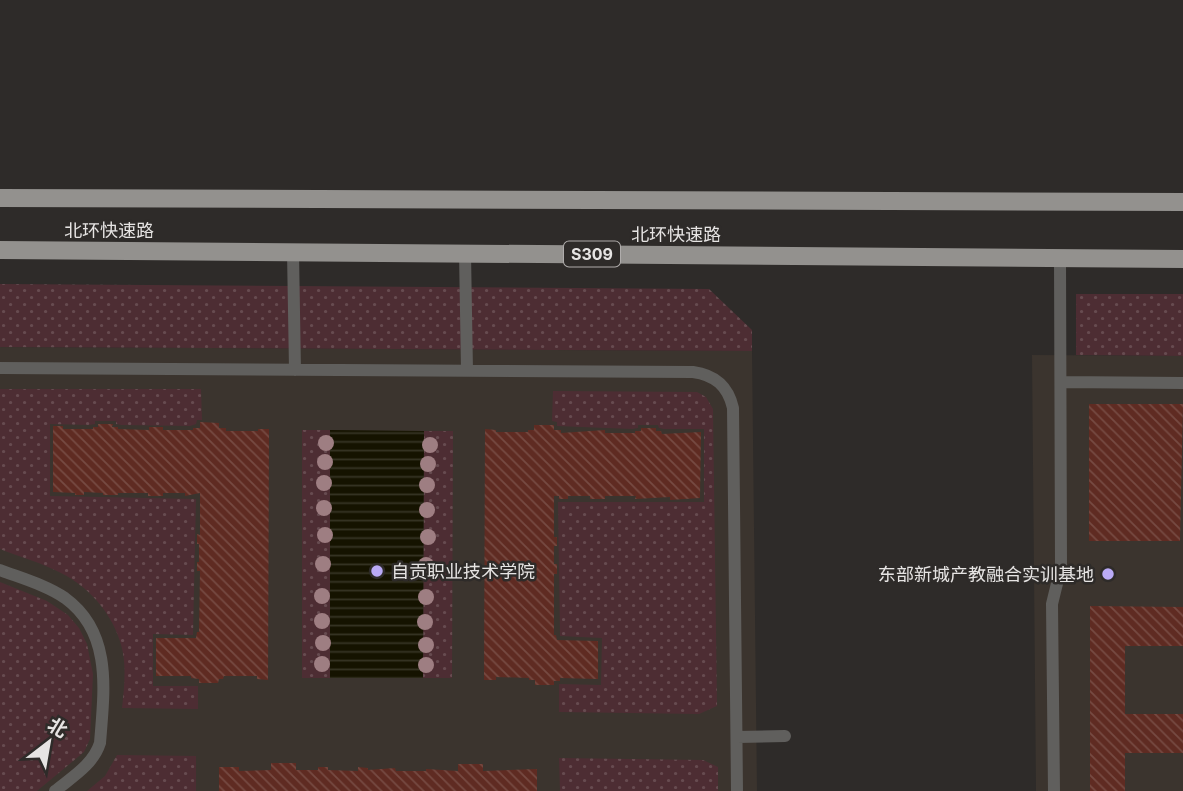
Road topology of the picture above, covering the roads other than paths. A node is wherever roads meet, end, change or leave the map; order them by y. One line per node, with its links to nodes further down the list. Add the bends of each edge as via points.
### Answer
1 (0, 198): 2 (main road, 北环快速路)
2 (1183, 202)
3 (0, 250): 4 (main road, 北环快速路 / S309)
4 (293, 252): 5 (main road, 北环快速路 / S309); 9 (lane)
5 (465, 253): 6 (main road, 北环快速路 / S309); 10 (lane)
6 (1060, 258): 7 (main road, 北环快速路 / S309); 11 (lane)
7 (1183, 259)
8 (0, 368): 9 (lane)
9 (295, 370): 10 (lane)
10 (467, 370): 15 (lane, via 693,372 709,375 724,386 733,408)
11 (1061, 382): 12 (lane); 18 (lane, via 1061,567 1052,611)
12 (1183, 383)
13 (0, 570): 16 (lane, via 64,597 91,627 102,652 97,752)
14 (785, 736): 15 (lane)
15 (737, 737): 17 (lane)
16 (55, 791)
17 (737, 791)
18 (1054, 791)

